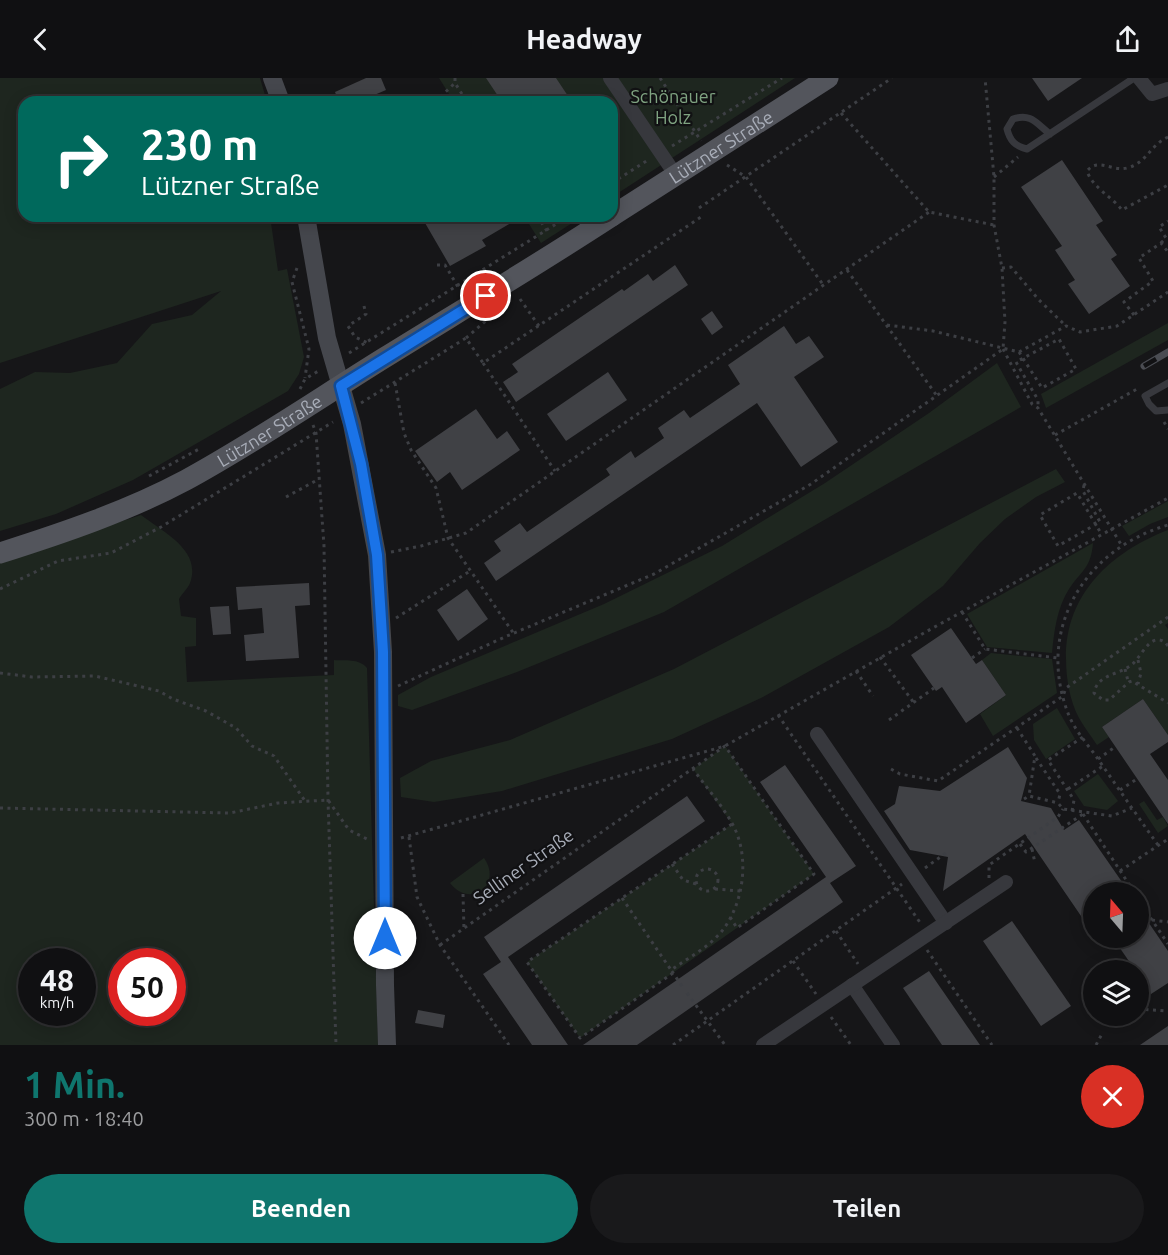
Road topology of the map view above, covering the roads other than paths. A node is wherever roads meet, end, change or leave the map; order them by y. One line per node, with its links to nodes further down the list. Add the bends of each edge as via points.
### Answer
1 (272, 78): 7 (main road)
2 (610, 78): 9 (street)
3 (828, 78): 9 (main road, Lützner Straße)
4 (1134, 78): 8 (lane)
5 (1139, 78): 6 (street, via 1152,94)
6 (1168, 89)
7 (279, 96)
8 (1050, 134): 8 (lane, via 1027,149 1017,147 1007,129 1013,119 1023,116 1032,118)
9 (675, 174): 10 (main road, Lützner Straße)
10 (618, 212)
11 (307, 222): 14 (main road, via 329,351)
12 (602, 222): 14 (main road, Lützner Straße)
13 (1168, 383): 15 (lane, via 1145,396 1156,411)
14 (341, 386): 16 (main road, Lützner Straße, via 184,481 58,534); 21 (main road, via 361,464 377,555 383,693)
15 (1168, 410)
16 (0, 553)
17 (817, 734): 19 (street)
18 (1006, 882): 19 (street)
19 (946, 923): 20 (street)
20 (852, 985): 22 (street); 23 (street)
21 (387, 1045)
22 (763, 1045)
23 (893, 1045)

